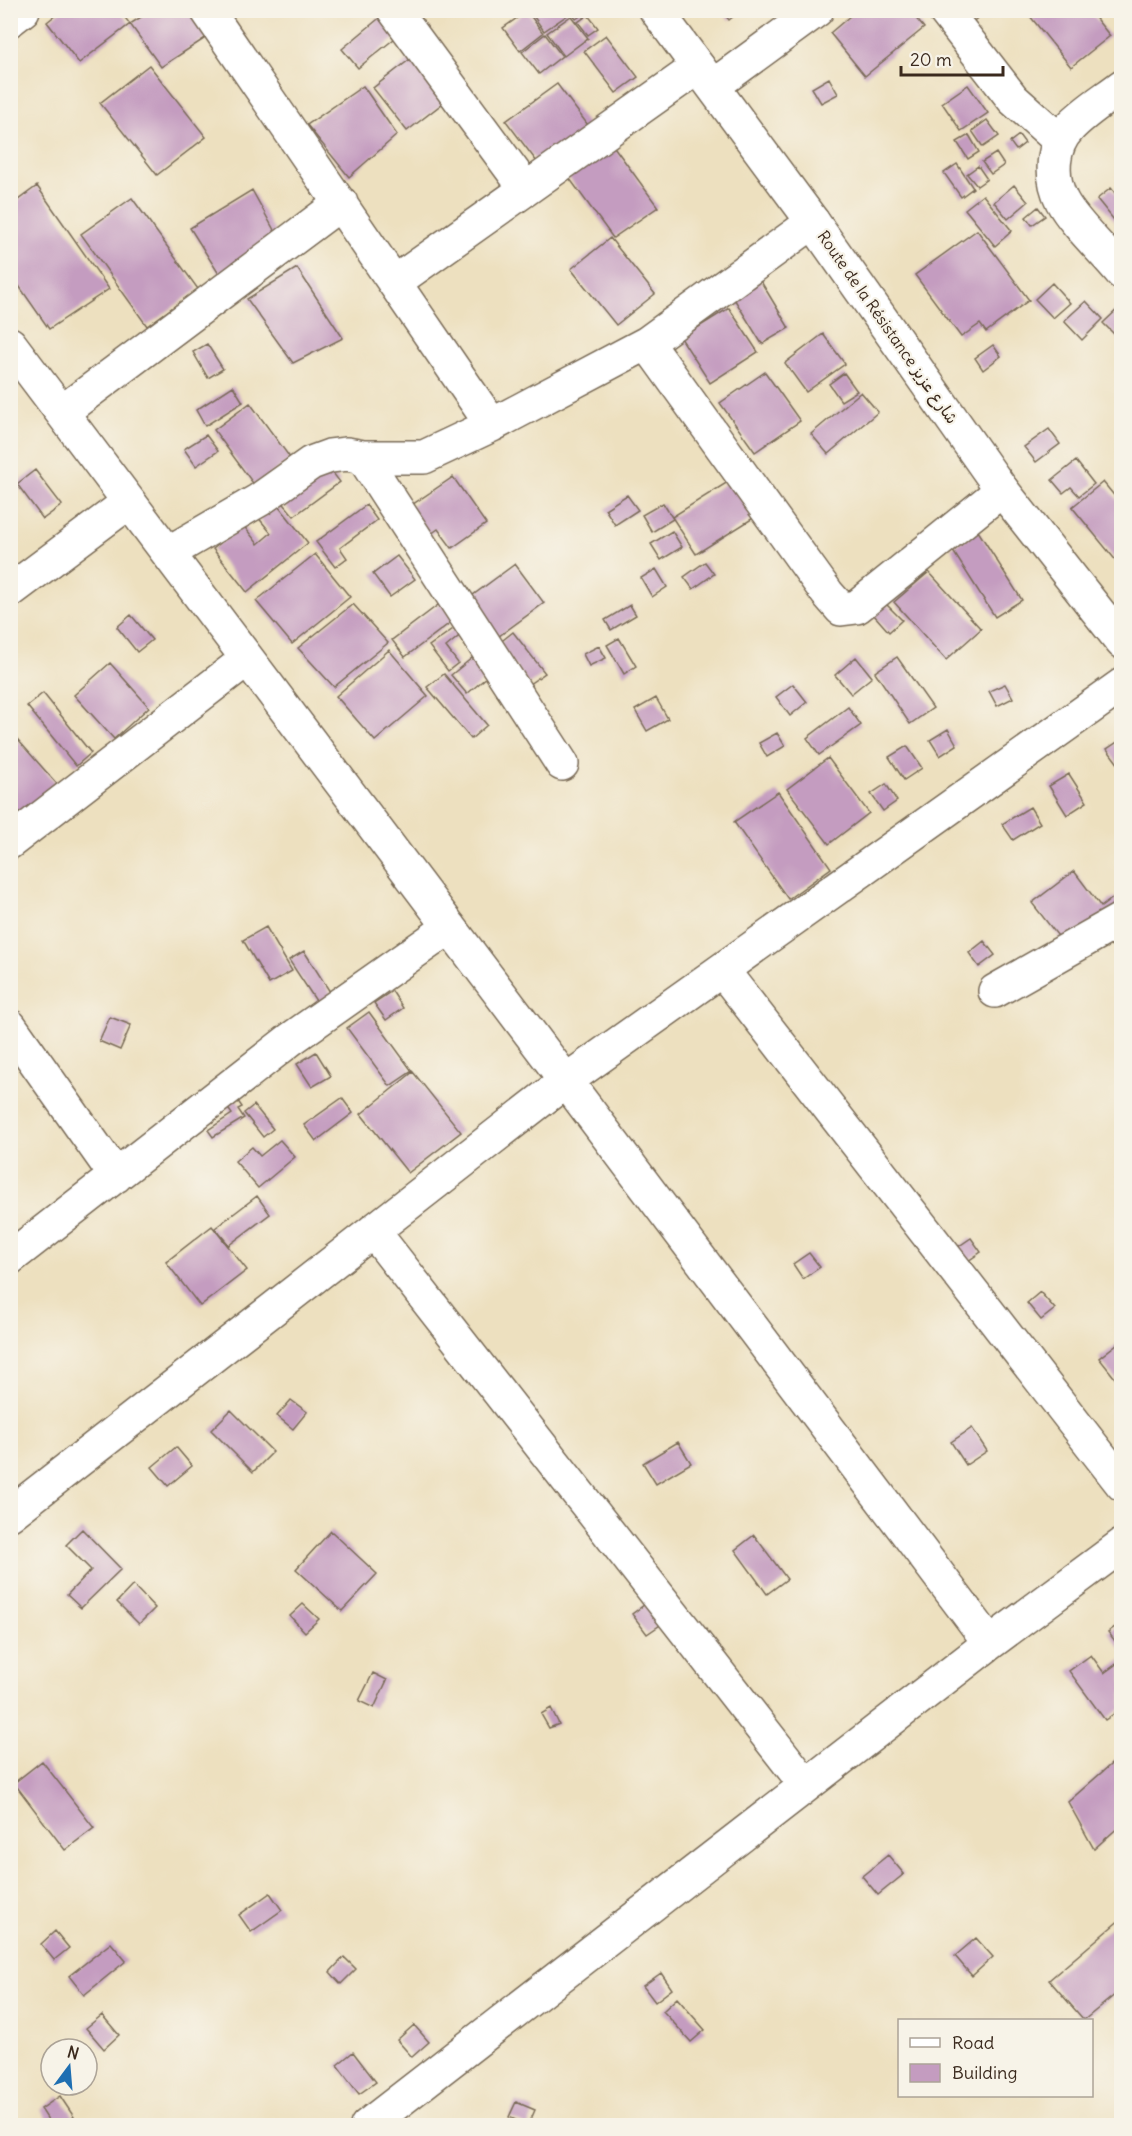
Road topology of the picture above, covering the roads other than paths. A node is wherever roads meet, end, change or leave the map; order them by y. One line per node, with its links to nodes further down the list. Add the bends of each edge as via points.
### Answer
1 (23, 10): 7 (street)
2 (207, 10): 12 (street)
3 (393, 10): 11 (street)
4 (656, 10): 8 (street, Route de la Résistance شارع عزيز)
5 (817, 10): 8 (street)
6 (944, 10): 10 (street, via 1013,99)
7 (10, 20)
8 (706, 76): 11 (street); 13 (street, Route de la Résistance شارع عزيز)
9 (1122, 86): 10 (street, via 1070,127)
10 (1060, 141): 14 (street, via 1054,157 1054,175 1063,202)
11 (526, 189): 15 (street)
12 (341, 203): 15 (street); 18 (street)
13 (813, 222): 17 (street); 21 (street, Route de la Résistance شارع عزيز)
14 (1122, 273)
15 (395, 282): 19 (street)
16 (10, 344): 18 (street)
17 (647, 344): 19 (street); 21 (street, via 841,609 857,608)
18 (62, 412): 22 (street)
19 (492, 425): 20 (street, via 424,458)
20 (363, 457): 23 (street, via 338,455 311,464 259,500); 28 (street)
21 (1002, 490): 25 (street, Route de la Résistance شارع عزيز)
22 (129, 502): 23 (street); 24 (street)
23 (168, 553): 26 (street)
24 (10, 591)
25 (1122, 642)
26 (247, 659): 29 (street); 31 (street)
27 (1122, 685): 32 (street)
28 (562, 764)
29 (10, 842)
30 (1122, 919): 33 (street)
31 (450, 927): 35 (street); 36 (street, via 291,1040)
32 (722, 970): 35 (street); 39 (street)
33 (995, 992)
34 (10, 1026): 36 (street)
35 (567, 1080): 37 (street); 42 (street)
36 (116, 1176): 38 (street)
37 (374, 1231): 40 (street); 43 (street)
38 (10, 1258)
39 (1122, 1484)
40 (10, 1514)
41 (1122, 1545): 42 (street)
42 (990, 1643): 43 (street)
43 (807, 1785): 44 (street)
44 (367, 2126)

